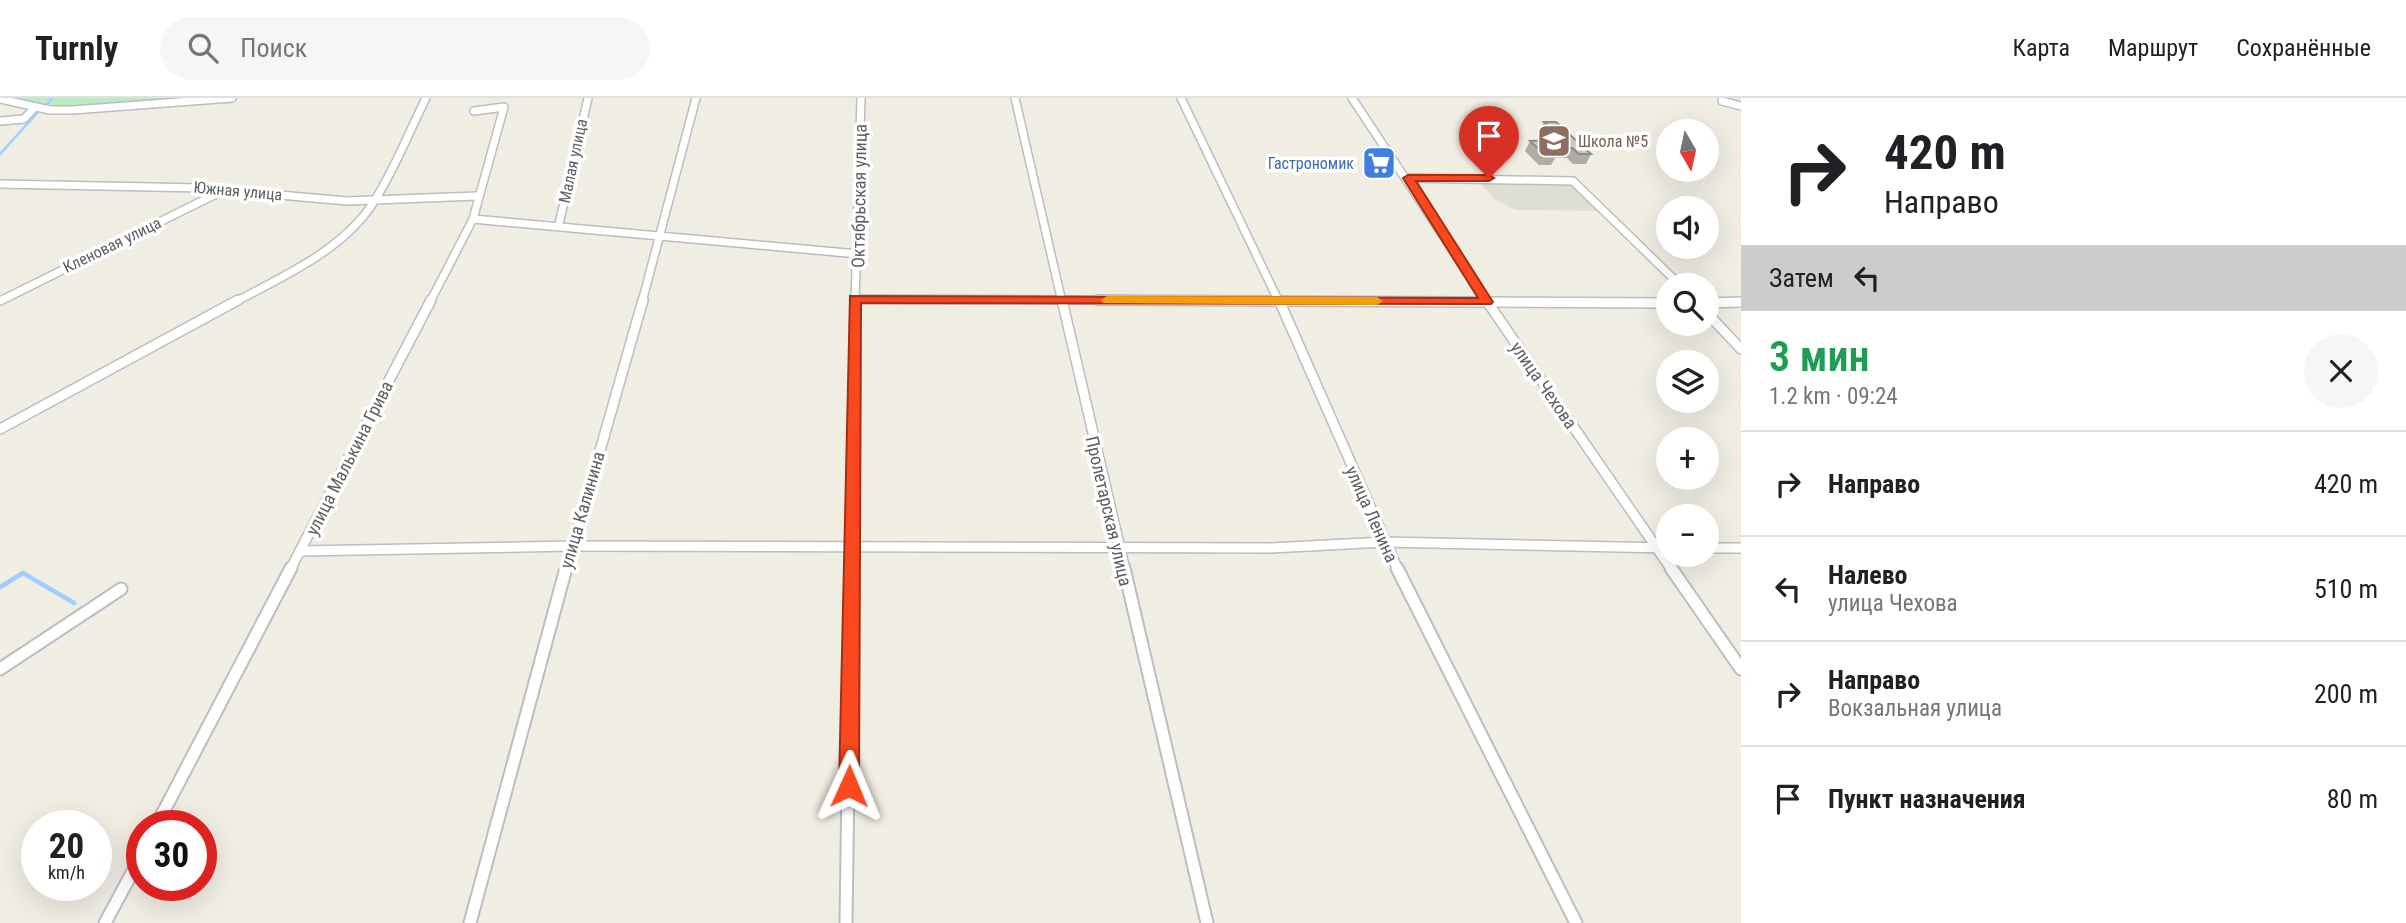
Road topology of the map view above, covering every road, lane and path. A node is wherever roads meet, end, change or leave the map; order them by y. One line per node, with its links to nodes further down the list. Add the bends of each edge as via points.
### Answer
1 (232, 98): 12 (street, via 73,110)
2 (426, 98): 19 (street)
3 (588, 98): 21 (street, Малая улица)
4 (696, 98): 22 (street, улица Калинина)
5 (861, 98): 23 (street, Октябрьская улица)
6 (1015, 98): 26 (street, Пролетарская улица)
7 (1181, 98): 28 (street, улица Ленина)
8 (1352, 98): 15 (street, улица Чехова)
9 (0, 99): 12 (street)
10 (1722, 101): 11 (street)
11 (1741, 106)
12 (35, 107): 14 (street, via 24,119)
13 (474, 111): 18 (street, улица Малькина Грива, via 504,107)
14 (0, 121)
15 (1408, 178): 24 (street, via 1573,181); 29 (street, улица Чехова)
16 (0, 184): 17 (street, Южная улица)
17 (225, 190): 19 (street, Южная улица); 27 (street, Кленовая улица)
18 (477, 196): 19 (street, Южная улица); 20 (street, улица Малькина Грива)
19 (375, 200): 35 (street, via 355,225 311,260)
20 (473, 219): 21 (street); 44 (street, улица Малькина Грива)
21 (559, 223): 22 (street)
22 (661, 236): 23 (street); 38 (street, улица Калинина)
23 (858, 254): 25 (street, Октябрьская улица)
24 (1668, 273)
25 (855, 299): 26 (street); 39 (street, Октябрьская улица)
26 (1061, 300): 28 (street); 43 (street, Пролетарская улица)
27 (0, 301)
28 (1279, 301): 29 (street); 37 (street, улица Ленина)
29 (1487, 302): 31 (street); 36 (street, улица Чехова)
30 (1741, 302): 32 (street)
31 (1656, 303)
32 (1719, 303)
33 (1719, 326): 34 (street)
34 (1741, 349)
35 (0, 429)
36 (1656, 540)
37 (1384, 542): 40 (street); 43 (street); 55 (street, улица Ленина)
38 (572, 546): 39 (street); 44 (street); 52 (street, улица Калинина)
39 (853, 548): 43 (street); 53 (street, Октябрьская улица)
40 (1656, 548)
41 (1719, 548): 42 (street)
42 (1741, 548)
43 (1118, 549): 54 (street, Пролетарская улица)
44 (300, 551): 49 (street, улица Малькина Грива)
45 (1675, 567): 47 (street, улица Чехова)
46 (121, 589): 48 (street)
47 (1741, 668)
48 (0, 669)
49 (164, 810)
50 (126, 884): 51 (street)
51 (105, 923)
52 (470, 923)
53 (846, 923)
54 (1207, 923)
55 (1576, 923)

